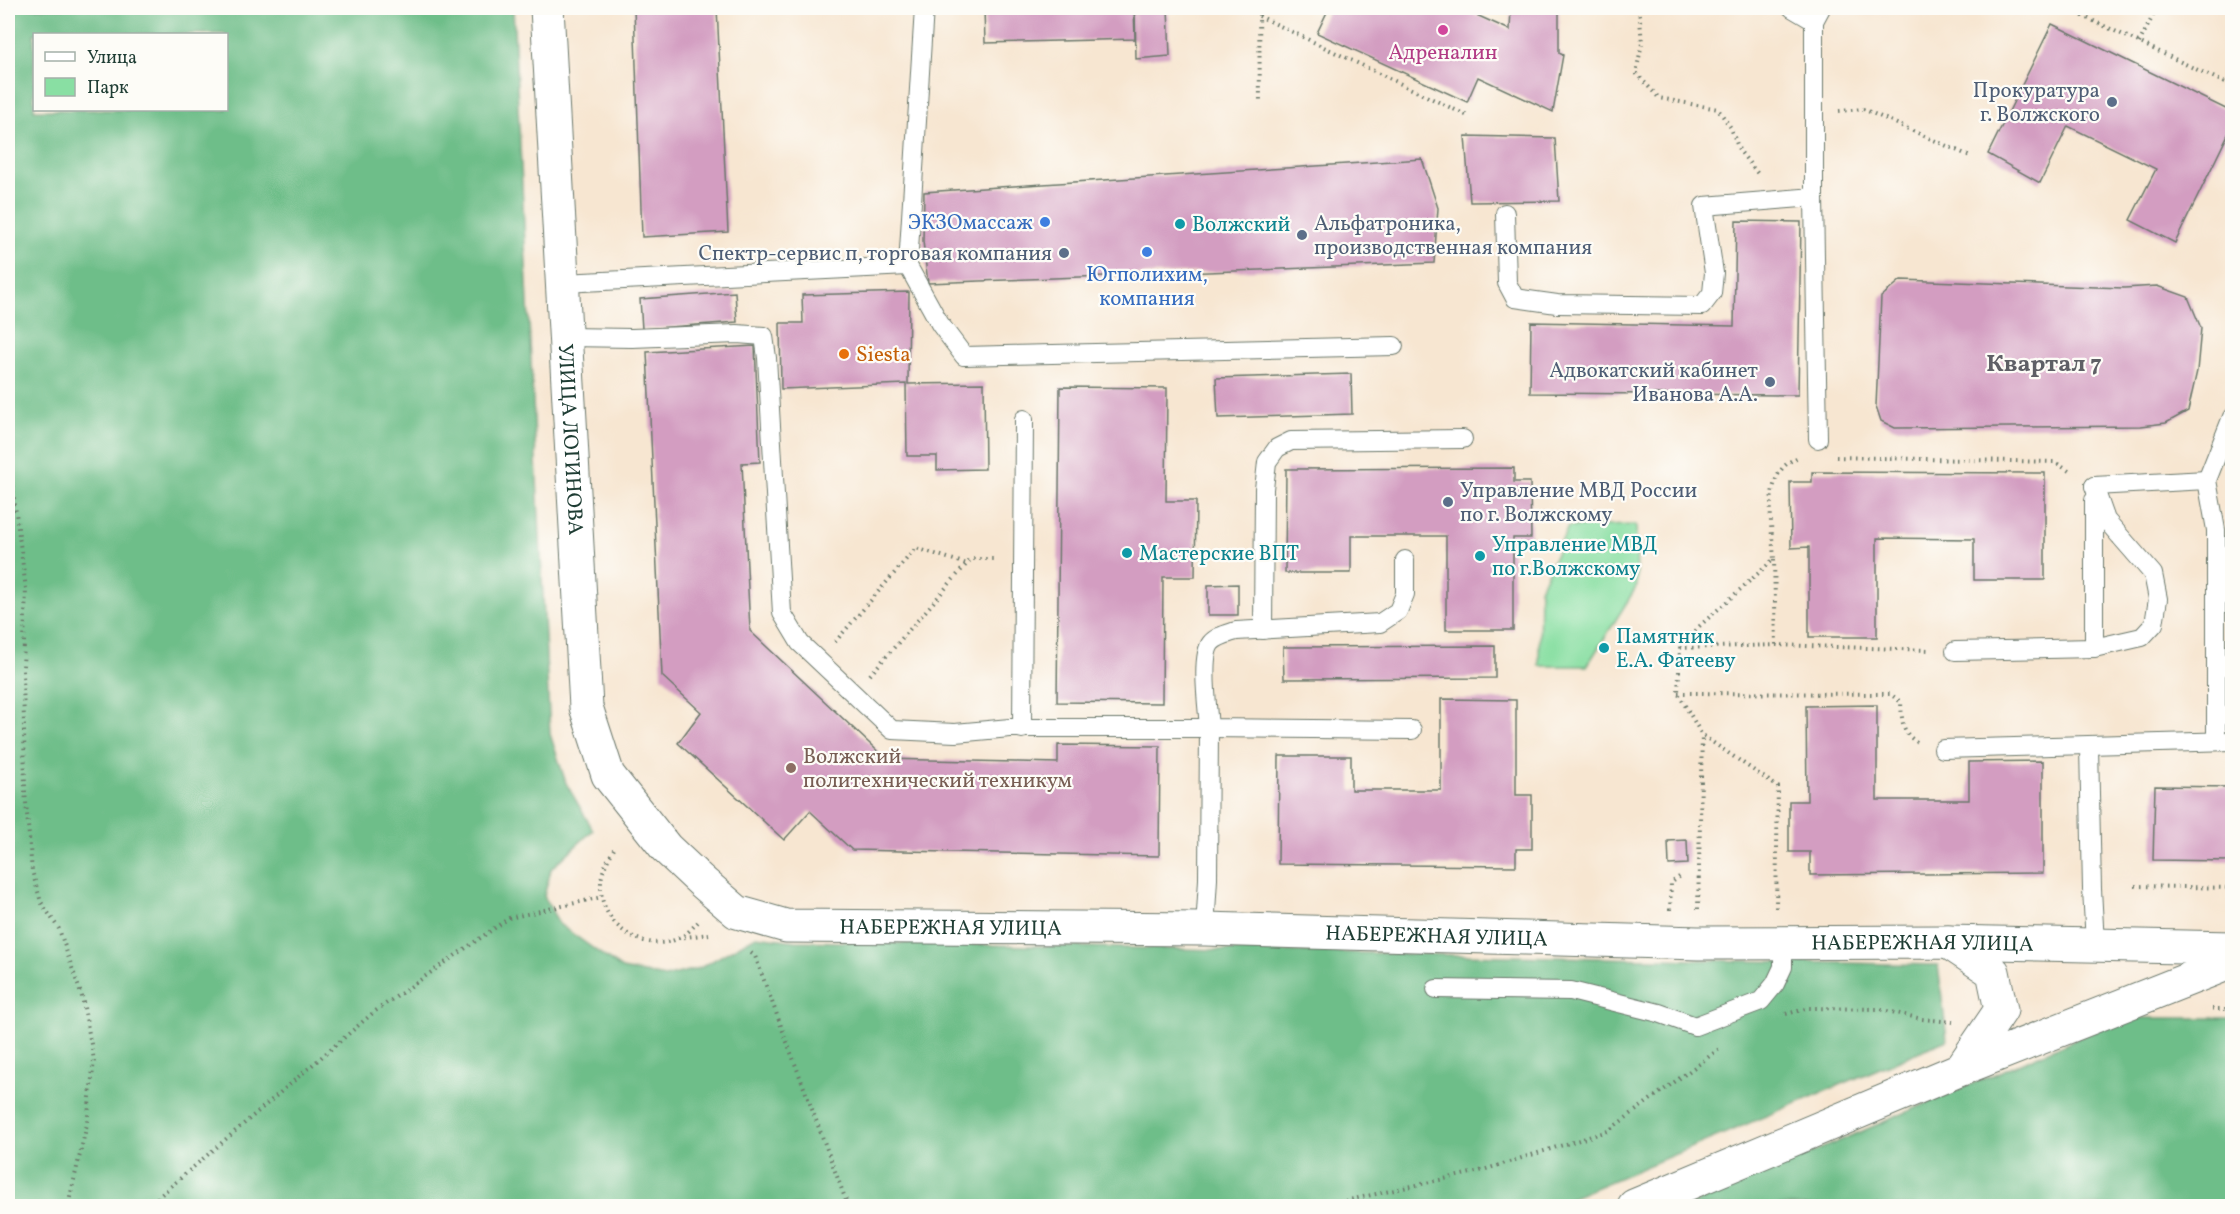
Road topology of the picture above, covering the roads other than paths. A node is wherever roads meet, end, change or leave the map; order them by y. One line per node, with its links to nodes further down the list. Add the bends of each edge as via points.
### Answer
1 (547, 8): 8 (street, УЛИЦА ЛОГИНОВА)
2 (924, 8): 7 (lane)
3 (1792, 8): 4 (lane)
4 (1817, 14): 5 (lane)
5 (1814, 197): 6 (lane, via 1704,206 1714,273 1712,293 1702,306 1557,304 1515,298 1507,283); 14 (lane)
6 (1505, 213)
7 (908, 266): 8 (lane); 10 (lane, via 940,324 964,356)
8 (563, 283): 9 (street, УЛИЦА ЛОГИНОВА)
9 (567, 337): 23 (lane, via 764,336 782,613 801,643 892,729 956,733); 28 (street, УЛИЦА ЛОГИНОВА, via 586,707 608,775)
10 (1394, 346)
11 (2232, 417): 15 (lane)
12 (1024, 419): 23 (lane)
13 (1463, 439): 19 (lane, via 1291,441 1277,448 1267,462 1264,489)
14 (1818, 439)
15 (2206, 480): 16 (lane); 17 (lane)
16 (2094, 486): 20 (lane); 20 (lane, via 2106,520 2153,574 2158,599 2154,624 2142,637)
17 (2224, 533): 25 (lane)
18 (1405, 560): 19 (lane, via 1405,594 1398,611 1380,623)
19 (1263, 630): 22 (lane, via 1236,631 1210,645 1206,659)
20 (2094, 648): 21 (lane)
21 (1954, 651)
22 (1209, 728): 23 (lane); 24 (lane); 29 (lane)
23 (1022, 729)
24 (1412, 730)
25 (2224, 741): 26 (lane)
26 (2089, 746): 27 (lane); 32 (lane)
27 (1943, 749)
28 (666, 848): 29 (street, НАБЕРЕЖНАЯ УЛИЦА, via 737,912 786,926)
29 (1205, 929): 30 (street, НАБЕРЕЖНАЯ УЛИЦА)
30 (1779, 942): 31 (street, НАБЕРЕЖНАЯ УЛИЦА); 35 (lane, via 1783,967 1761,1001 1695,1026 1571,991)
31 (1948, 942): 32 (street, НАБЕРЕЖНАЯ УЛИЦА); 36 (street, via 1993,972 2001,1011)
32 (2095, 944): 33 (street, НАБЕРЕЖНАЯ УЛИЦА)
33 (2232, 948)
34 (2232, 962): 36 (street)
35 (1436, 989)
36 (1960, 1069): 37 (street)
37 (1634, 1206)

